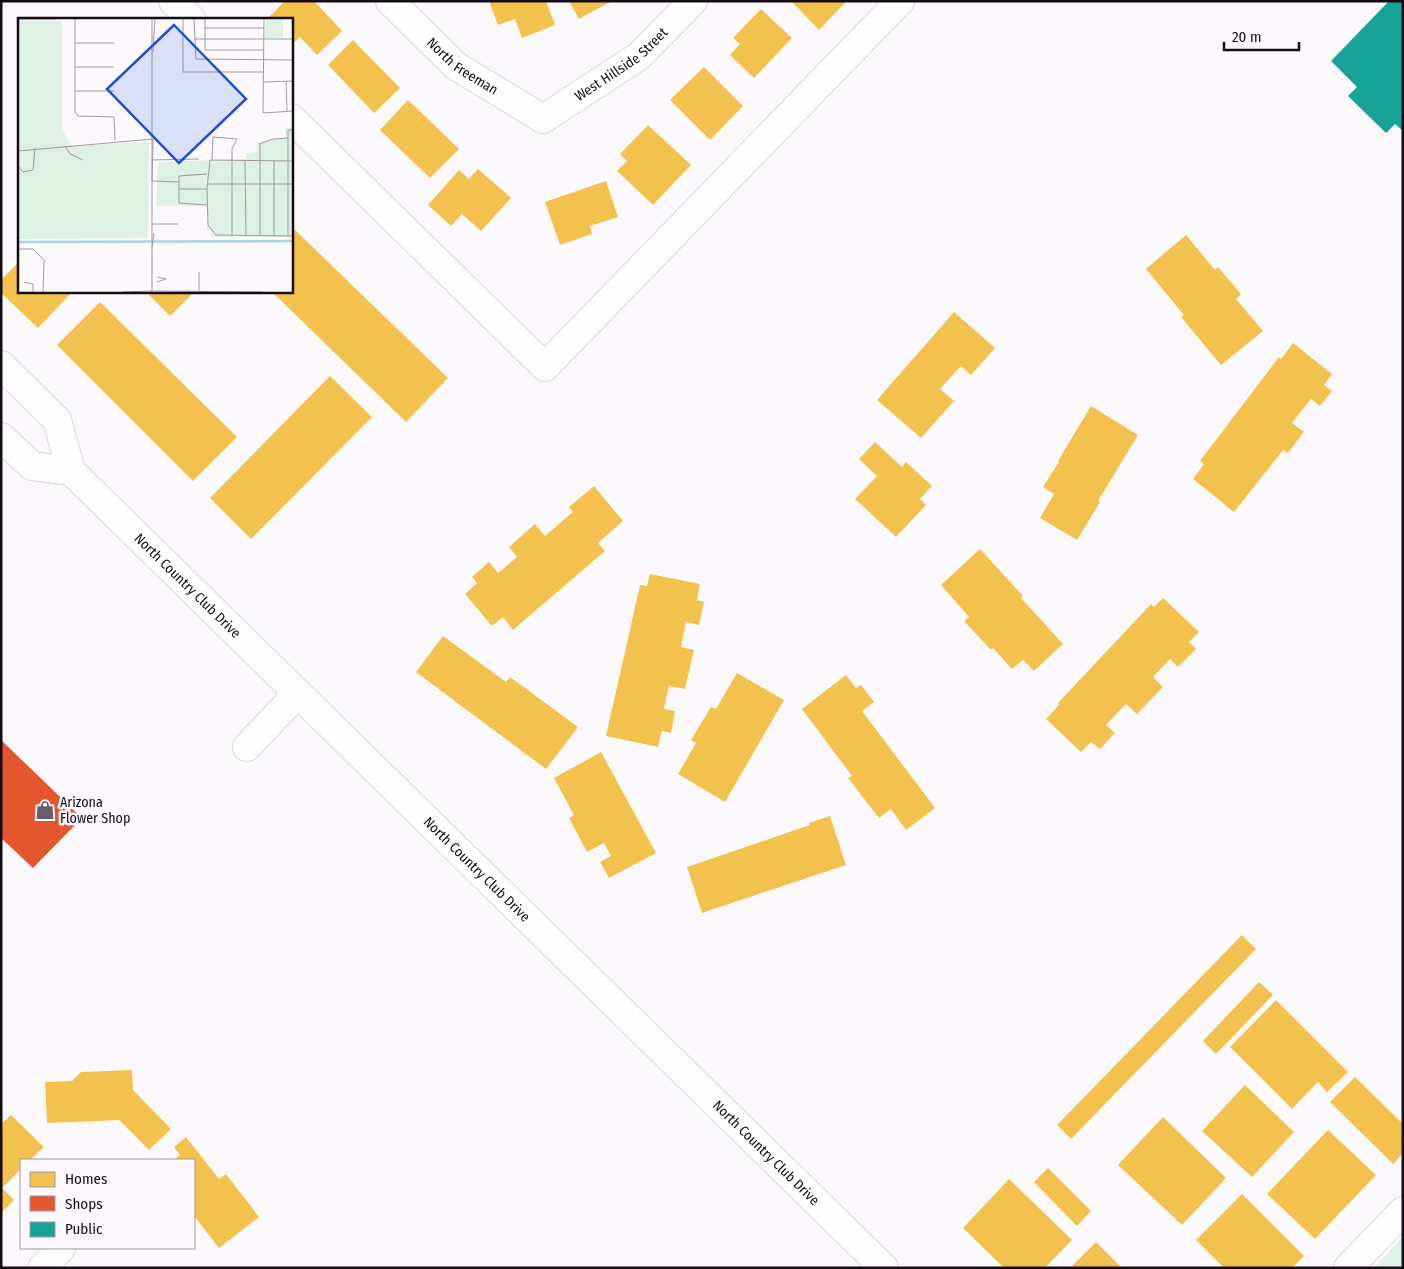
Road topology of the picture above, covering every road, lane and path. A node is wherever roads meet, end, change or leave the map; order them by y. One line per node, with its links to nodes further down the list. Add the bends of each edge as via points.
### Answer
1 (173, 1): 5 (main road)
2 (390, 1): 7 (main road, North Freeman, via 456,66)
3 (693, 1): 7 (main road, West Hillside Street, via 639,56)
4 (900, 1): 6 (main road, via 545,367)
5 (190, 18)
6 (292, 119)
7 (543, 119)
8 (1, 365): 10 (main road, via 57,420)
9 (1, 437): 10 (main road, via 32,466)
10 (71, 471): 11 (main road, North Country Club Drive)
11 (298, 693): 12 (main road); 16 (main road, North Country Club Drive)
12 (247, 747)
13 (1403, 1211): 17 (main road)
14 (60, 1249): 15 (main road)
15 (42, 1268)
16 (884, 1268)
17 (1348, 1268)

